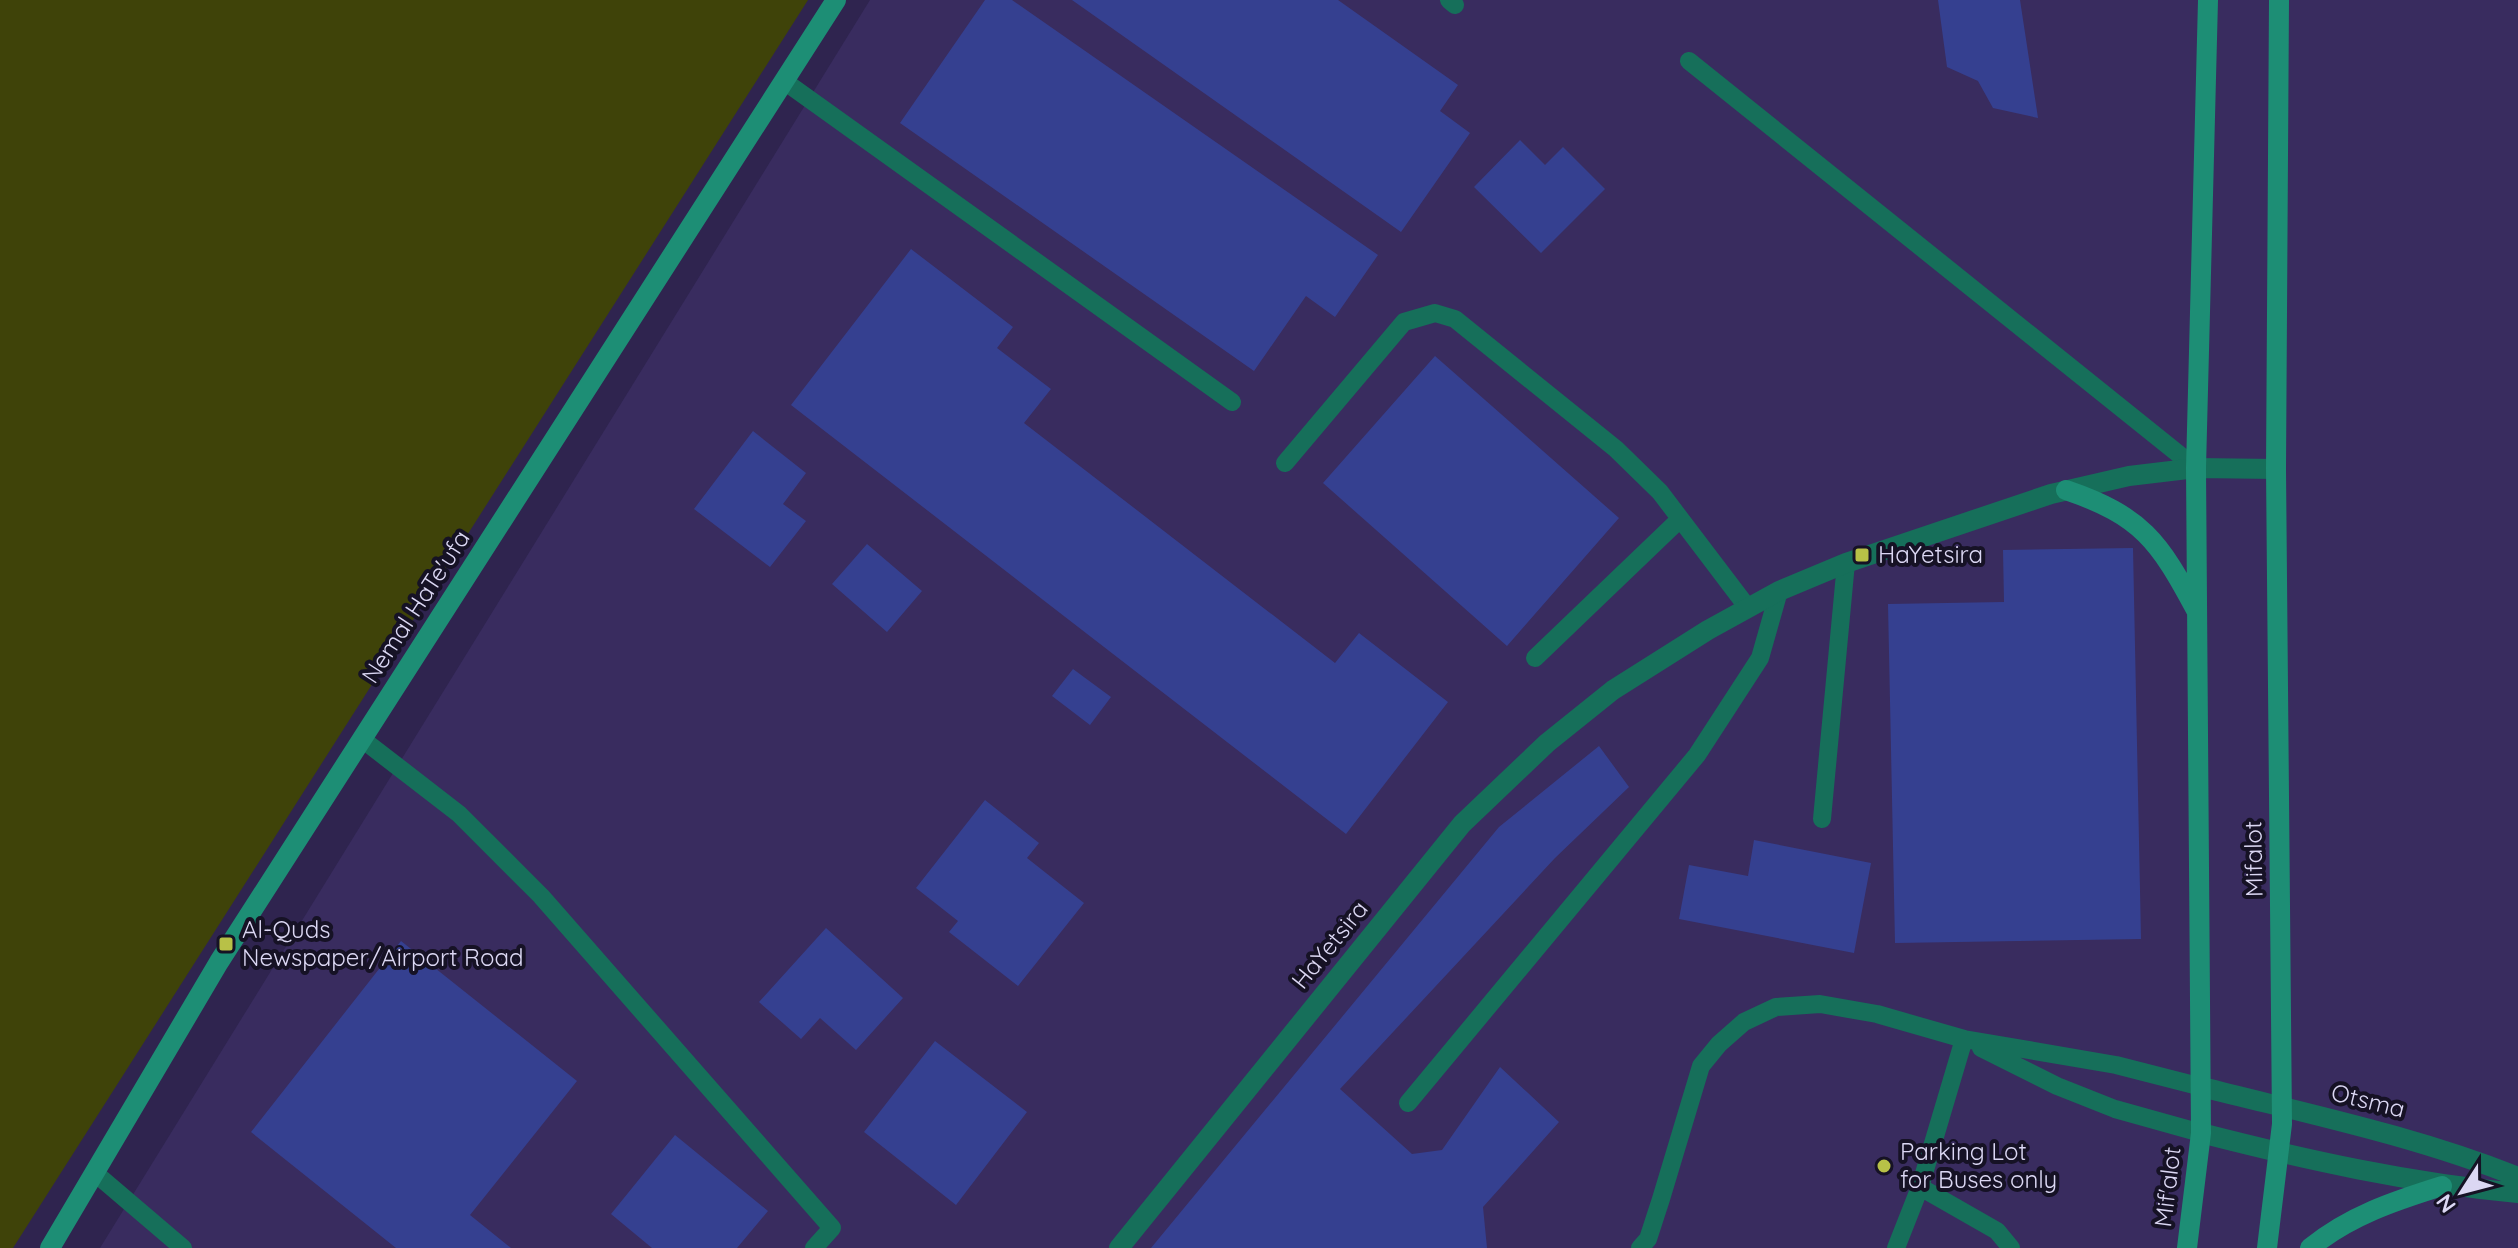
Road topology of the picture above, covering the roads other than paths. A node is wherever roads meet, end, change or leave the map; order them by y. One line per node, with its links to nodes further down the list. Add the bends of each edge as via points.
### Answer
1 (836, 0): 5 (street, Nemal HaTe'ufa)
2 (2208, 0): 8 (street)
3 (2279, 0): 9 (street, Mifalot)
4 (1689, 61): 8 (lane)
5 (784, 81): 6 (lane); 17 (street, Nemal HaTe'ufa)
6 (1232, 402)
7 (1285, 463): 11 (lane, via 1404,322 1435,313 1455,319 1616,449)
8 (2196, 468): 9 (street, HaYetsira); 10 (street, HaYetsira); 15 (street)
9 (2276, 469): 22 (street, Mifalot)
10 (2066, 490): 12 (street, HaYetsira); 15 (street, via 2132,520 2158,544)
11 (1680, 519): 14 (lane); 16 (lane)
12 (1846, 563): 13 (street, HaYetsira); 18 (lane)
13 (1779, 591): 14 (street, HaYetsira); 21 (lane, via 1760,658 1697,755)
14 (1748, 608): 33 (street, HaYetsira, via 1613,690 1547,743 1462,824)
15 (2197, 612): 20 (street)
16 (1535, 658)
17 (362, 739): 25 (street, Nemal HaTe'ufa, via 219,962); 32 (lane, via 459,814 541,896 832,1228)
18 (1822, 819)
19 (1964, 1039): 20 (lane, via 2116,1065); 23 (lane, via 2057,1086); 28 (lane); 34 (lane, via 1820,1004 1776,1007 1744,1022 1701,1066 1648,1239)
20 (2202, 1087): 22 (street, Otsma); 23 (street)
21 (1408, 1103)
22 (2282, 1108): 24 (street, Mifalot); 26 (street, Otsma, via 2392,1133)
23 (2201, 1133): 24 (street); 37 (street, Mif'alot)
24 (2280, 1153): 27 (street); 38 (street, Mifalot)
25 (95, 1173): 30 (street, Nemal HaTe'ufa); 31 (lane)
26 (2518, 1177)
27 (2442, 1186): 29 (street); 39 (street, via 2348,1221)
28 (1920, 1187): 35 (lane); 36 (lane, via 1997,1231)
29 (2518, 1193)
30 (50, 1248)
31 (183, 1248)
32 (814, 1248)
33 (1119, 1248)
34 (1640, 1248)
35 (1896, 1248)
36 (2011, 1248)
37 (2187, 1248)
38 (2267, 1248)
39 (2310, 1248)

